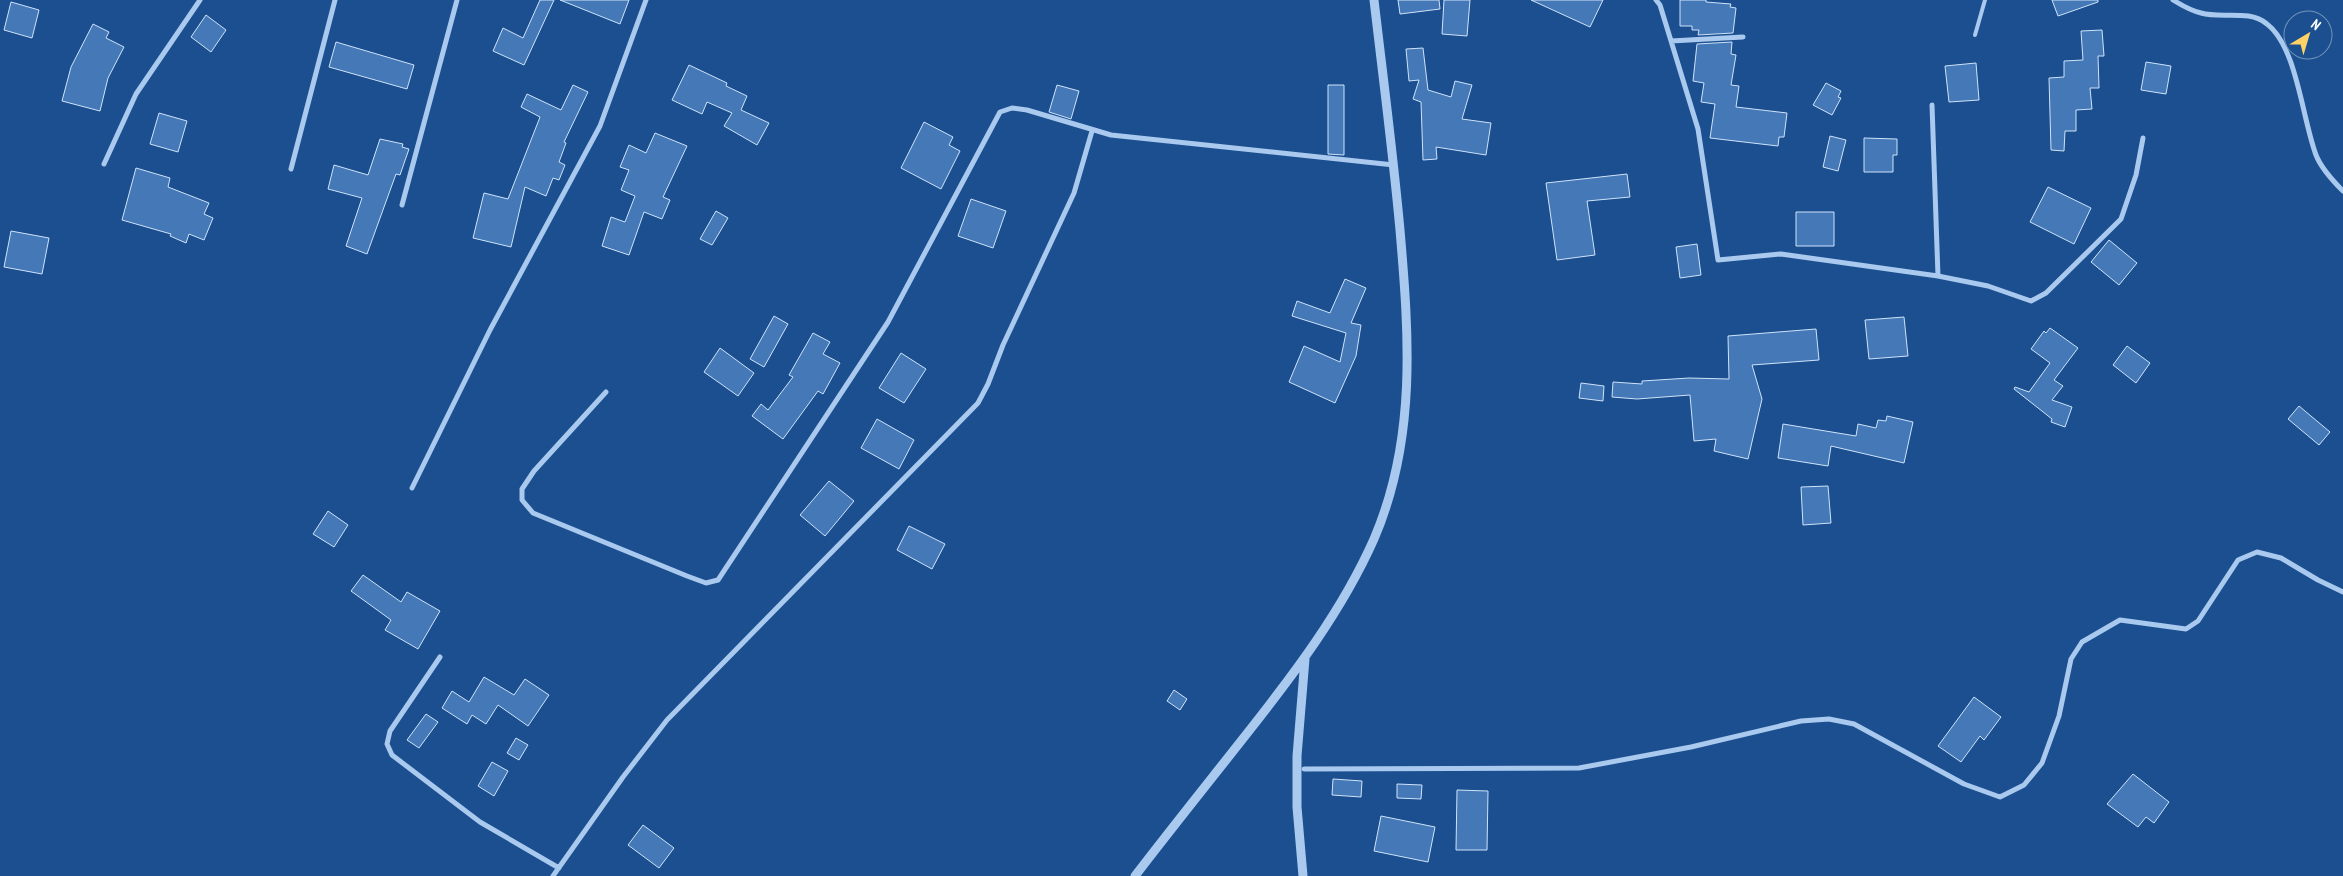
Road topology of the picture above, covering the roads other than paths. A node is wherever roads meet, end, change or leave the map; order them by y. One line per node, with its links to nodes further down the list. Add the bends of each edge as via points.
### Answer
1 (200, 0): 15 (street, via 136,94)
2 (335, 0): 17 (street)
3 (457, 0): 19 (street)
4 (646, 0): 22 (street, via 600,126 490,330)
5 (1374, 0): 16 (street)
6 (1656, 0): 11 (street)
7 (1985, 0): 9 (lane)
8 (2173, 0): 18 (street, via 2200,13 2251,16 2267,23 2282,40 2289,57 2317,157)
9 (1974, 35)
10 (1743, 37): 11 (street)
11 (1671, 41): 20 (street, via 1698,128 1718,260 1781,254)
12 (1932, 105): 20 (street)
13 (1092, 131): 16 (street); 21 (street, via 1027,110 1012,108 1000,112 888,322 718,580 706,583 687,576 533,513 522,500 522,489 534,471); 27 (street, via 1074,194 978,403 667,720)
14 (2143, 138): 20 (street, via 2136,175 2121,219 2046,293 2031,301 1988,286)
15 (104, 164)
16 (1394, 165): 25 (street, via 1408,360 1405,428 1392,485 1374,538 1342,600)
17 (291, 169)
18 (2343, 192)
19 (402, 205)
20 (1938, 276)
21 (606, 392)
22 (412, 488)
23 (2343, 592): 26 (street, via 2281,558 2257,552 2238,560 2198,621 2186,629 2120,620 2082,642 2071,659 2059,716 2042,763 2024,785 2000,797 1964,784 1854,724 1829,719 1801,721 1691,747 1578,768)
24 (440, 657): 27 (street, via 390,732 387,744 392,755 480,822)
25 (1305, 659): 29 (street); 30 (street, via 1297,756 1297,807)
26 (1304, 768)
27 (559, 868): 28 (street)
28 (553, 876)
29 (1135, 876)
30 (1303, 876)

